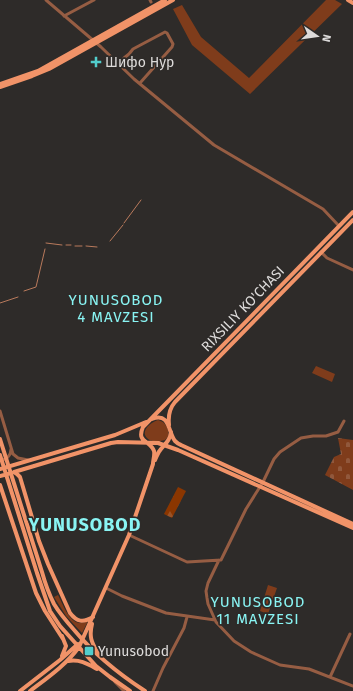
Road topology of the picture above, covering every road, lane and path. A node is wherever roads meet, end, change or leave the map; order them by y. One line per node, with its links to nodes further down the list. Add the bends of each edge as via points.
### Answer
1 (46, 0): 7 (street)
2 (94, 0): 7 (street)
3 (165, 0): 8 (main road)
4 (172, 0): 8 (main road)
5 (348, 0): 6 (main road)
6 (353, 3)
7 (64, 16): 8 (street)
8 (95, 42): 10 (street); 11 (main road, via 38,71); 12 (main road, via 44,71)
9 (124, 58): 10 (street, via 133,49 164,32 167,33 172,47)
10 (140, 83): 15 (street, via 214,145 322,209)
11 (0, 84)
12 (0, 87)
13 (353, 212): 15 (main road, RIXSILIY KO'CHASI)
14 (353, 220): 16 (main road, RIXSILIY KO'CHASI)
15 (339, 226): 17 (main road, RIXSILIY KO'CHASI)
16 (321, 252): 18 (main road, RIXSILIY KO'CHASI); 19 (street, via 327,258)
17 (304, 262): 18 (main road); 20 (main road, RIXSILIY KO'CHASI)
18 (308, 266): 21 (main road, RIXSILIY KO'CHASI)
19 (353, 270)
20 (188, 381): 21 (main road); 23 (main road, RIXSILIY KO'CHASI)
21 (192, 385): 25 (main road, RIXSILIY KO'CHASI, via 170,409)
22 (0, 411): 31 (street)
23 (149, 420): 25 (main road, via 161,418); 28 (main road, via 141,432); 32 (main road, via 115,435)
24 (344, 421): 41 (street, via 338,432 326,436 301,438 286,447 274,459)
25 (170, 428): 26 (main road); 41 (main road, via 179,445)
26 (170, 436): 29 (main road, via 167,441); 30 (main road)
27 (0, 439): 47 (main road)
28 (146, 443): 29 (main road); 34 (main road, via 111,443); 37 (main road, via 153,450)
29 (158, 443): 30 (main road)
30 (165, 445): 37 (main road); 41 (main road)
31 (11, 447): 35 (street, via 9,456); 36 (street, via 15,456)
32 (56, 452): 34 (main road, via 59,455); 36 (main road)
33 (0, 455): 47 (main road)
34 (57, 459): 39 (main road)
35 (0, 460)
36 (28, 460): 38 (main road)
37 (153, 464): 45 (main road)
38 (0, 469)
39 (14, 472): 40 (main road); 49 (main road, via 20,477 39,541)
40 (0, 476)
41 (261, 484): 43 (main road); 44 (main road); 46 (street)
42 (0, 485): 51 (main road)
43 (353, 524)
44 (353, 528)
45 (129, 535): 46 (street, via 187,562); 48 (main road)
46 (219, 560): 55 (street, via 206,591)
47 (39, 573): 50 (main road); 52 (main road)
48 (106, 588): 53 (main road); 54 (street, via 156,610)
49 (59, 589): 50 (main road, via 56,594); 53 (main road, via 75,619 84,620)
50 (49, 593): 58 (main road, via 62,616)
51 (36, 594): 52 (main road); 57 (main road)
52 (52, 614): 57 (main road); 59 (main road)
53 (93, 616): 58 (main road); 60 (main road, via 90,637)
54 (187, 617): 55 (street); 71 (street)
55 (215, 620): 64 (street, via 236,643 253,653 280,665 309,669)
56 (350, 634): 64 (street)
57 (63, 639): 61 (main road, via 65,648)
58 (83, 640): 59 (main road); 60 (main road)
59 (78, 646): 61 (main road); 62 (main road); 63 (main road)
60 (101, 658): 65 (main road)
61 (60, 660): 67 (main road)
62 (66, 662): 63 (main road, via 80,661); 68 (main road)
63 (103, 672): 69 (main road)
64 (330, 677): 66 (street)
65 (134, 683): 69 (main road, via 129,686); 70 (main road)
66 (353, 686)
67 (20, 691)
68 (30, 691)
69 (128, 691)
70 (146, 691)
71 (153, 691)

